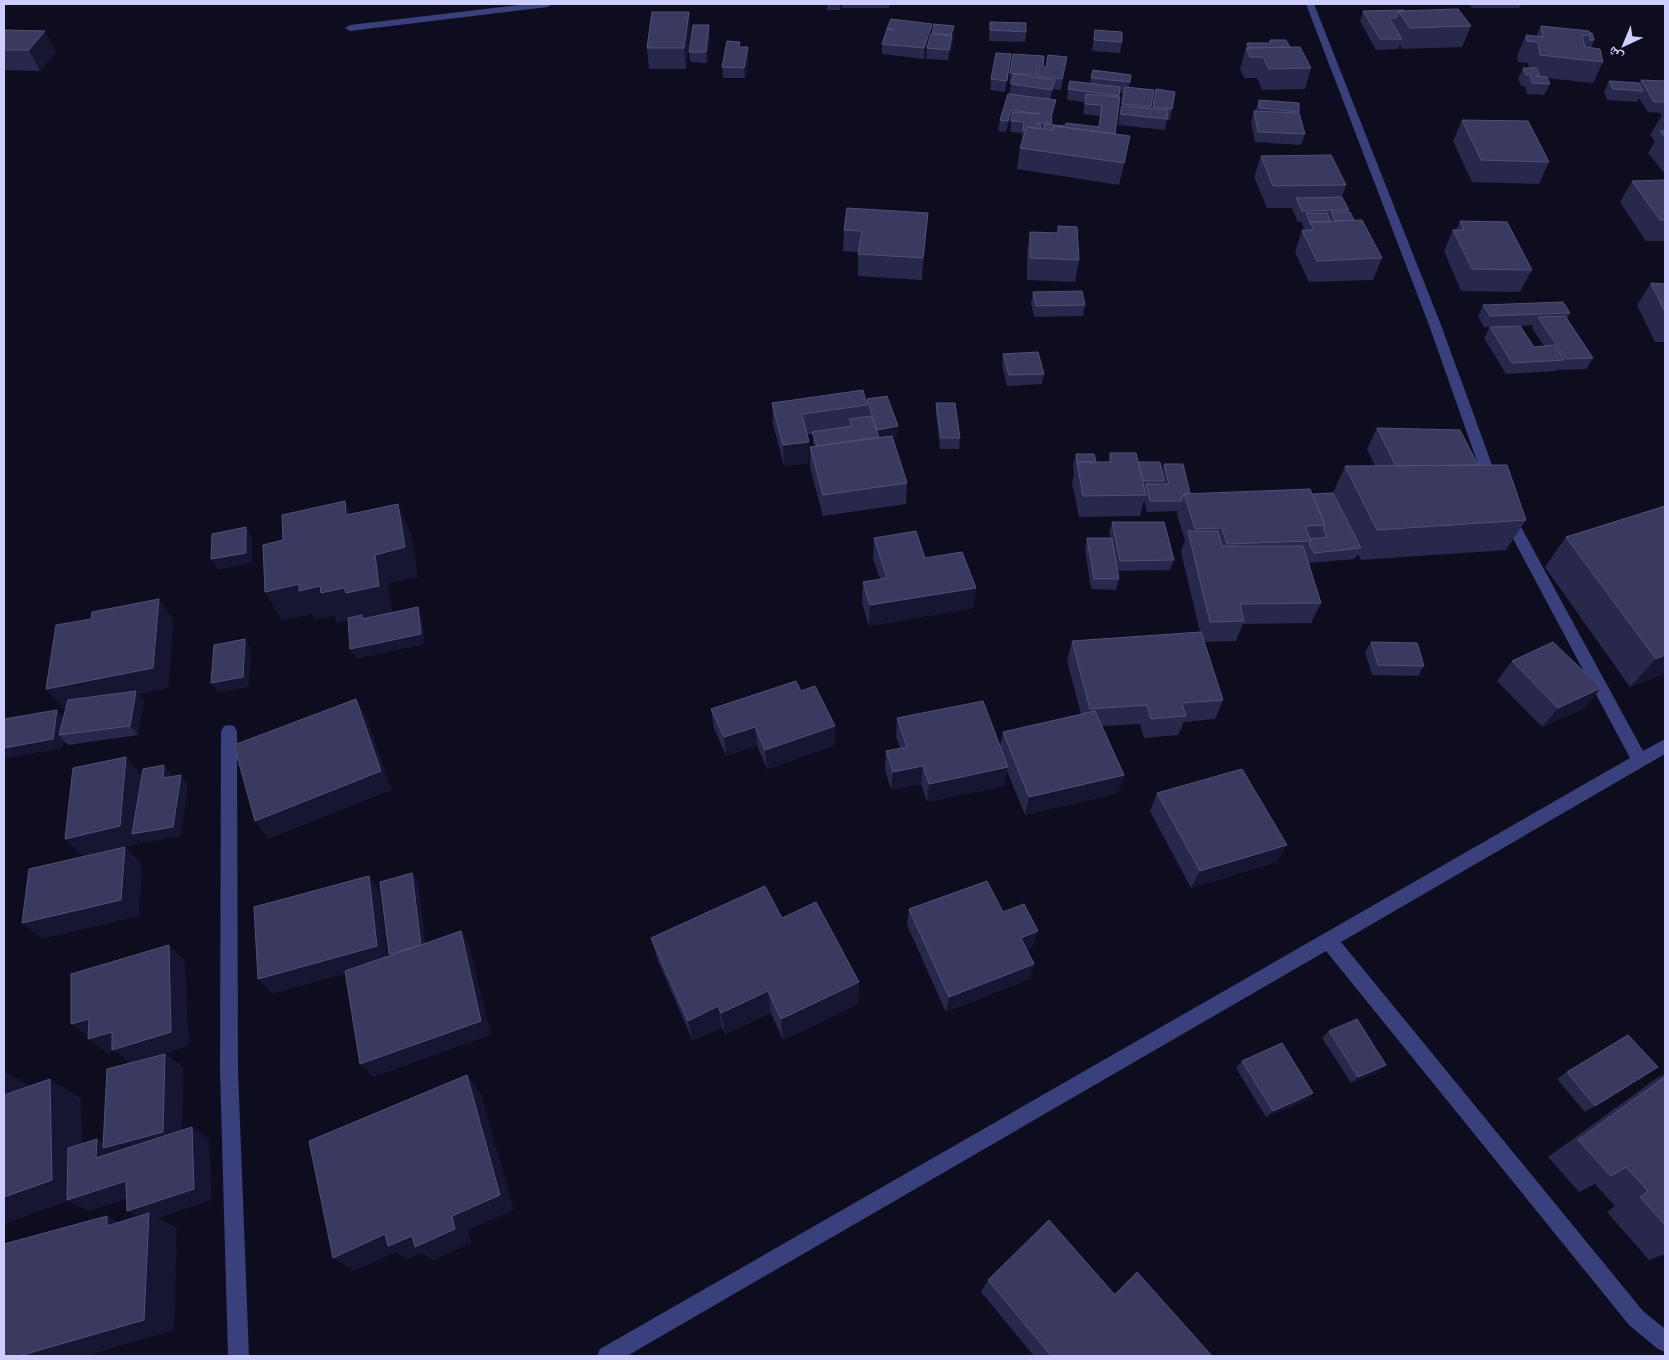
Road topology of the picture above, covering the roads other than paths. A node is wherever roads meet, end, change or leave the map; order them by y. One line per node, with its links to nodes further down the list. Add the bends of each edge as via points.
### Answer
1 (451, 4): 4 (street)
2 (548, 4): 4 (street)
3 (1310, 4): 8 (street, via 1500,501)
4 (448, 16): 5 (street)
5 (350, 28)
6 (229, 731): 11 (street, via 229,1070)
7 (1665, 746): 8 (street)
8 (1640, 761): 9 (street)
9 (1329, 940): 10 (street, via 1636,1318); 12 (street)
10 (1665, 1342)
11 (239, 1356)
12 (607, 1356)

